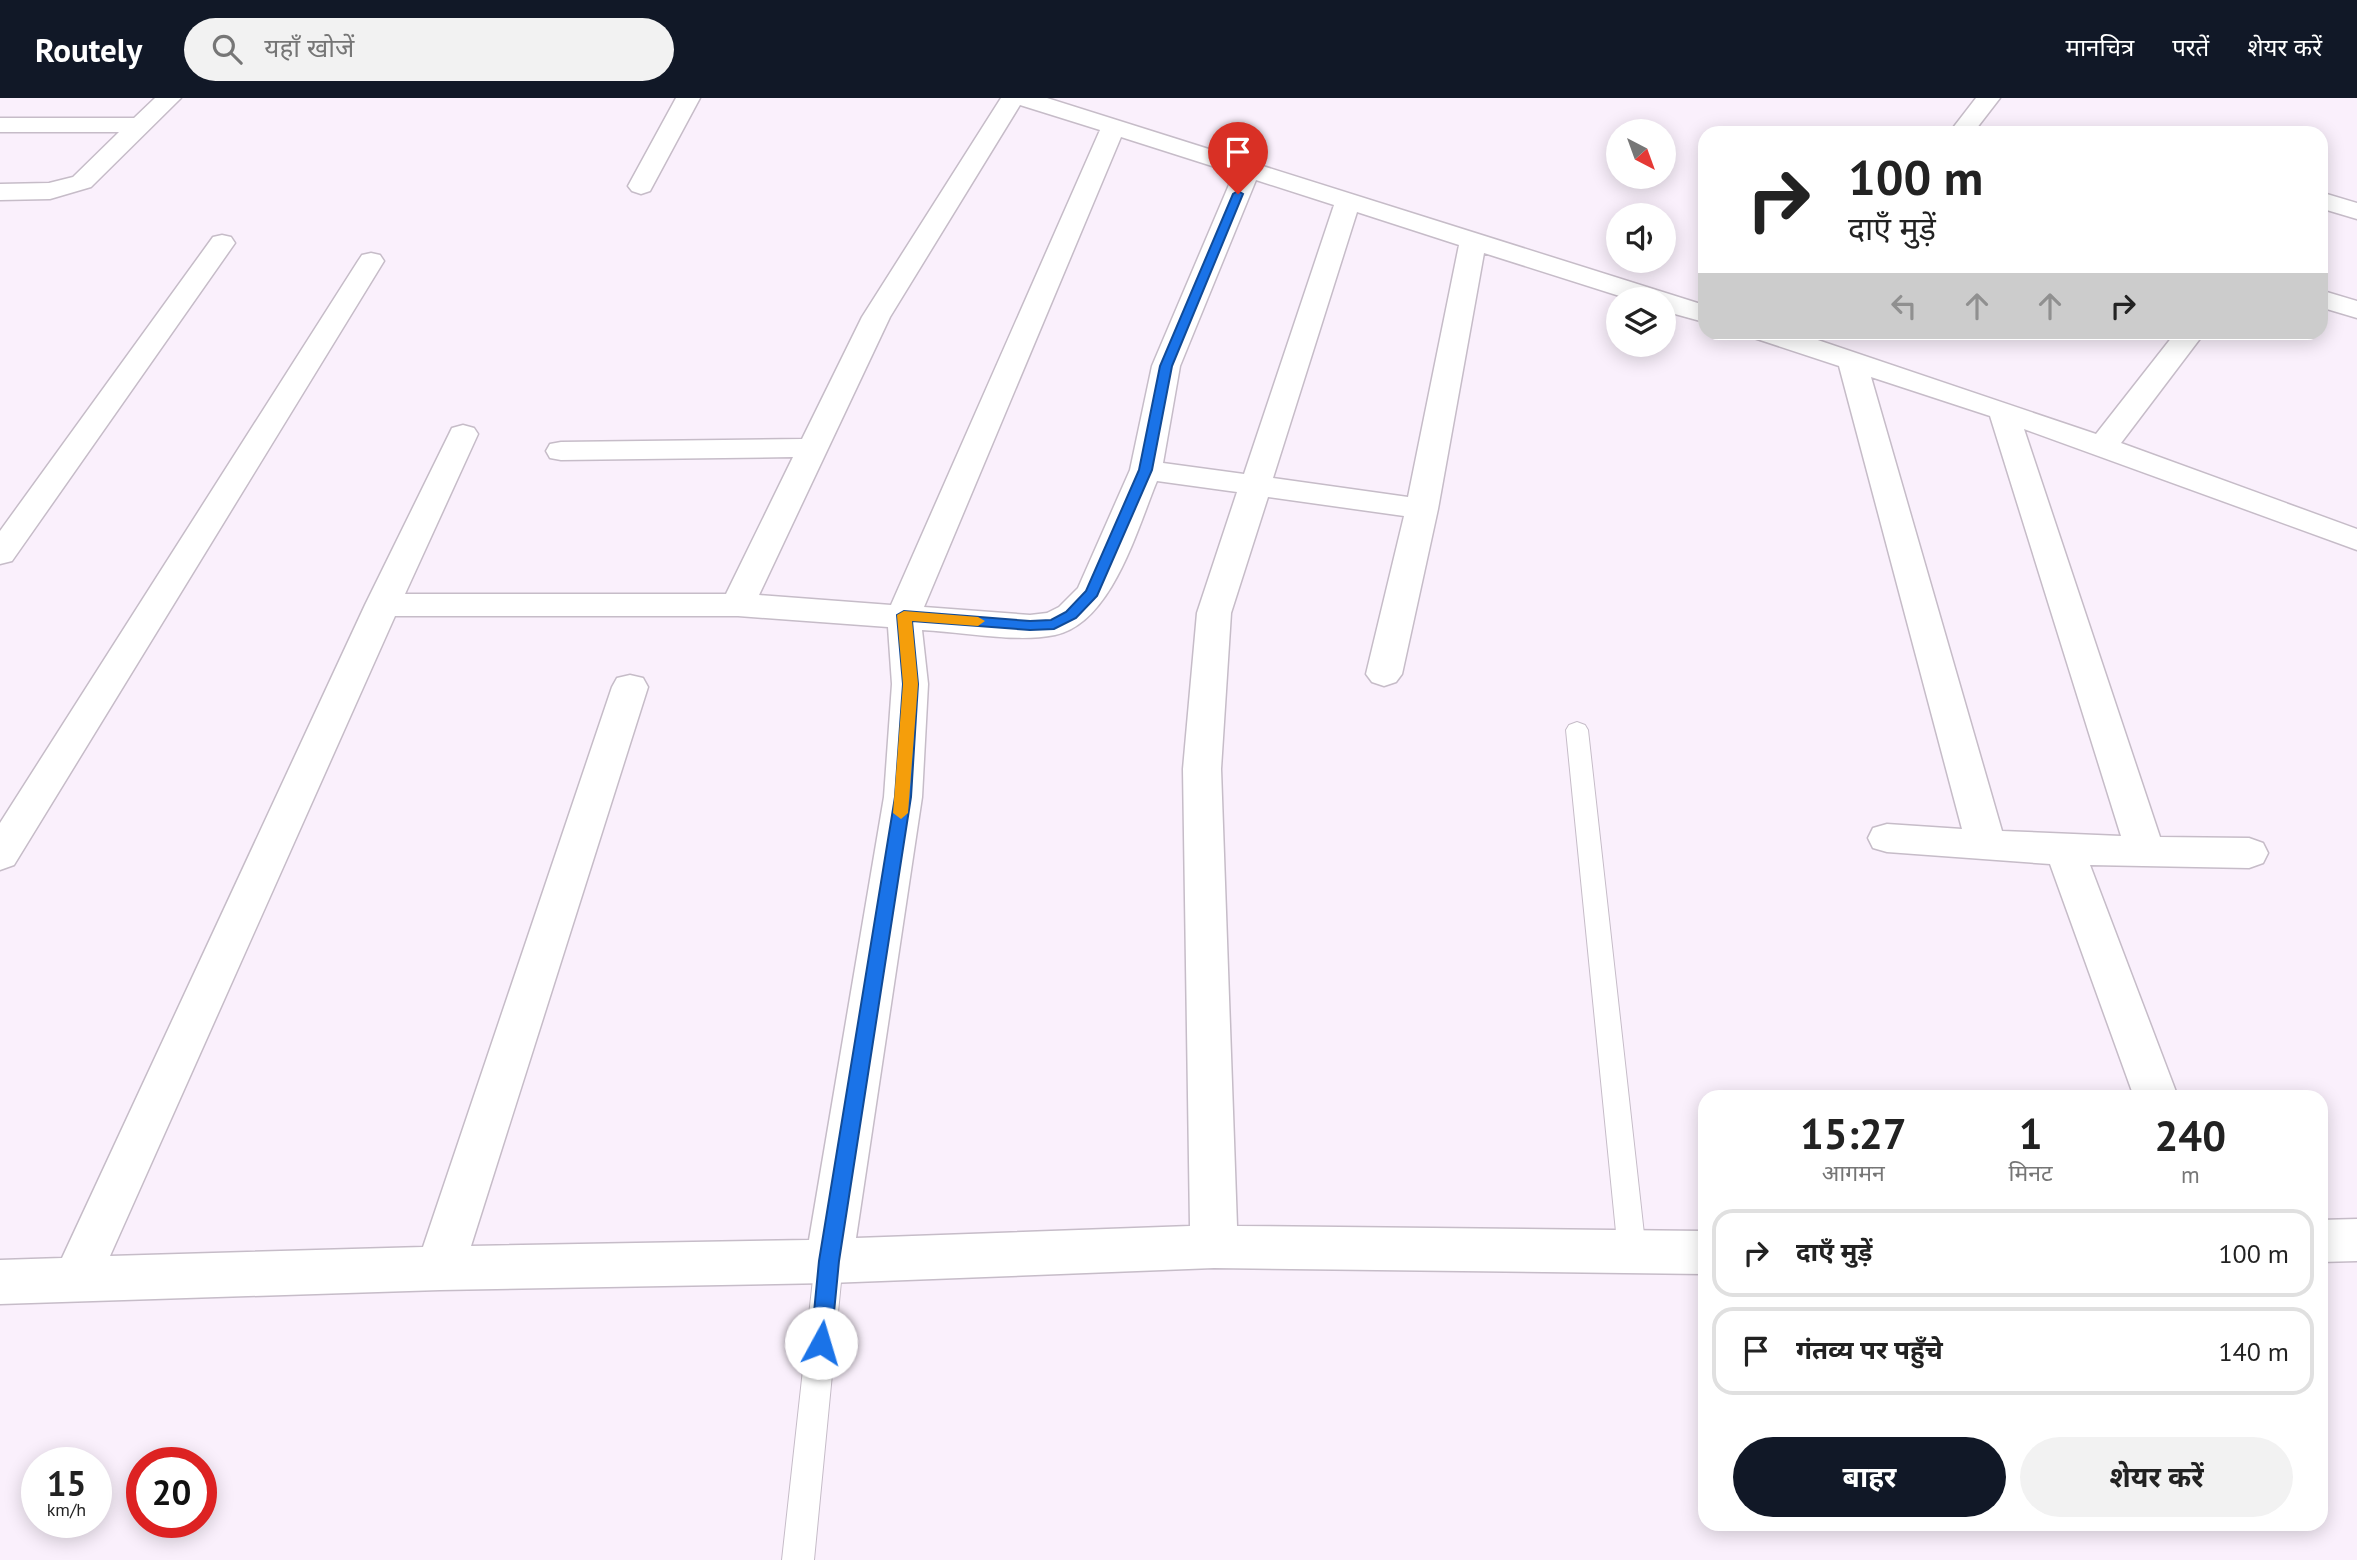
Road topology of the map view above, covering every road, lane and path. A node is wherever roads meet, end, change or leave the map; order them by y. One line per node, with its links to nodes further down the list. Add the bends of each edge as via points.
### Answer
1 (169, 98): 7 (street)
2 (688, 98): 11 (street)
3 (1013, 98): 30 (street, via 876,317)
4 (1023, 98): 9 (street)
5 (1989, 98): 8 (street)
6 (0, 125): 7 (street)
7 (140, 125): 12 (street, via 82,182 51,191)
8 (1967, 126)
9 (1113, 128): 10 (street); 39 (street)
10 (1248, 169): 13 (street); 32 (street, via 1166,366)
11 (641, 186)
12 (0, 192)
13 (1348, 201): 16 (street); 33 (street)
14 (2328, 202): 15 (street)
15 (2357, 211)
16 (1473, 241): 19 (street); 34 (street)
17 (222, 243): 36 (street)
18 (371, 261): 48 (street)
19 (1618, 287)
20 (2328, 301): 22 (street)
21 (1676, 306): 23 (street)
22 (2357, 310)
23 (1698, 312)
24 (1805, 340): 26 (street)
25 (2185, 340): 29 (street)
26 (1852, 360): 27 (street); 44 (street)
27 (2003, 411): 29 (street); 46 (street)
28 (463, 434): 38 (street)
29 (2102, 447): 35 (street)
30 (813, 448): 31 (street); 37 (street)
31 (561, 451)
32 (1146, 470): 33 (street); 39 (street, via 1093,593 1071,615 1054,624 1030,626)
33 (1253, 487): 34 (street); 52 (street, via 1214,614 1202,769)
34 (1422, 509): 40 (street)
35 (2357, 541)
36 (0, 554)
37 (738, 605): 38 (street); 39 (street)
38 (382, 606): 57 (street)
39 (904, 615): 55 (street, via 910,684 903,797)
40 (1384, 674)
41 (630, 687): 56 (street)
42 (1577, 730): 53 (lane)
43 (1887, 838): 44 (street)
44 (1986, 844): 45 (street)
45 (2065, 850): 46 (street); 49 (street)
46 (2145, 851): 47 (street)
47 (2249, 853)
48 (0, 855)
49 (2153, 1090)
50 (2357, 1240): 51 (street)
51 (2328, 1241)
52 (1214, 1247): 53 (street); 55 (street)
53 (1633, 1252): 54 (street)
54 (1698, 1253)
55 (829, 1261): 56 (street); 59 (lane)
56 (440, 1268): 57 (street)
57 (76, 1280): 58 (street)
58 (0, 1282)
59 (799, 1560)

